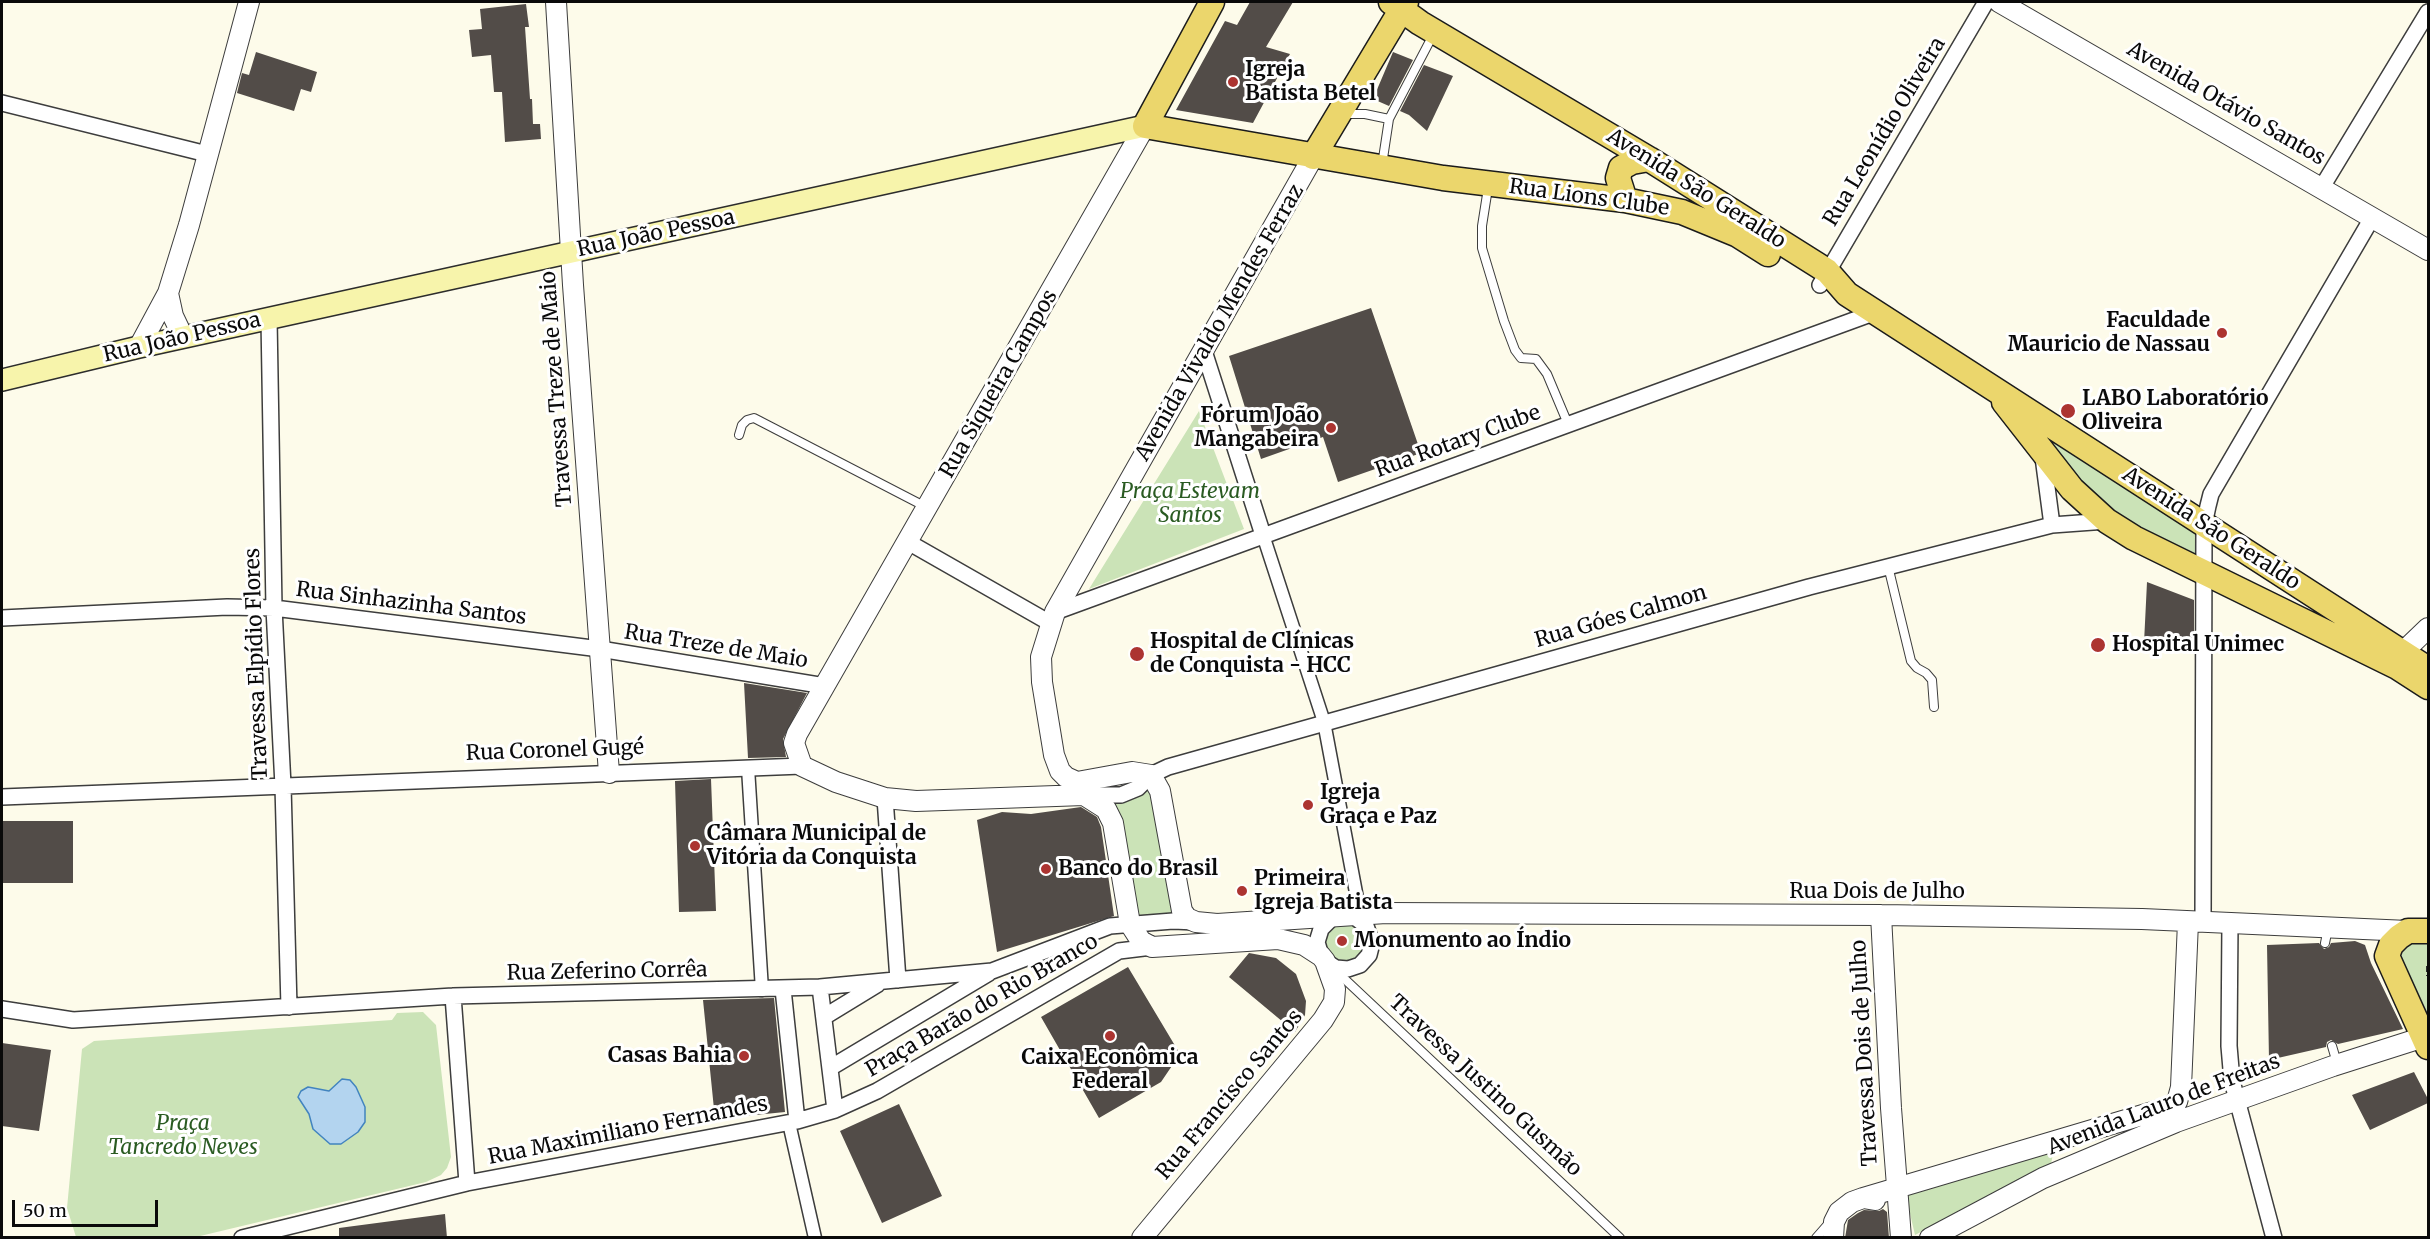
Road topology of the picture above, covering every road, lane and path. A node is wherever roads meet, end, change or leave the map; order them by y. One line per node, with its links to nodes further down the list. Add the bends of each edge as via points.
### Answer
1 (249, 2): 13 (street)
2 (556, 2): 22 (street, Travessa Treze de Maio)
3 (1212, 2): 12 (main road, Rua Siqueira Campos)
4 (1986, 2): 23 (street, Rua Leonídio Oliveira)
5 (1998, 2): 18 (street, Avenida Otávio Santos)
6 (1399, 4): 8 (main road, Avenida São Geraldo); 10 (main road, Avenida Vivaldo Mendes Ferraz)
7 (2428, 12): 18 (street)
8 (1435, 31): 11 (lane); 15 (main road, Avenida São Geraldo)
9 (2, 103): 13 (street)
10 (1337, 116): 11 (lane, via 1349,112); 14 (main road, Avenida Vivaldo Mendes Ferraz)
11 (1389, 119): 16 (lane)
12 (1145, 126): 14 (main road, Rua João Pessoa); 22 (main road, Rua João Pessoa); 36 (street, Rua Siqueira Campos)
13 (207, 154): 24 (street)
14 (1313, 157): 16 (main road, Rua Lions Clube); 29 (street, Avenida Vivaldo Mendes Ferraz)
15 (1649, 159): 19 (main road, via 1621,168 1618,178); 23 (main road, Avenida São Geraldo)
16 (1382, 166): 17 (main road, Rua Lions Clube)
17 (1489, 184): 19 (main road, Rua Lions Clube); 32 (lane, via 1482,248 1504,321 1521,358 1536,359 1547,374)
18 (2322, 187): 20 (street, Avenida Otávio Santos)
19 (1624, 200): 23 (main road, Rua Lions Clube, via 1682,212)
20 (2372, 218): 21 (street, Avenida Otávio Santos); 39 (street, via 2211,494)
21 (2428, 250)
22 (571, 252): 26 (main road, Rua João Pessoa); 48 (street, Travessa Treze de Maio)
23 (1824, 278): 25 (main road, Avenida São Geraldo)
24 (168, 293): 27 (street); 28 (street)
25 (1876, 312): 31 (main road, Avenida São Geraldo); 32 (street, Rua Rotary Clube)
26 (268, 319): 27 (main road, Rua João Pessoa); 44 (street, Travessa Elpídio Flores)
27 (183, 337): 28 (main road, Rua João Pessoa)
28 (139, 347): 30 (main road, Rua João Pessoa)
29 (1204, 351): 40 (street); 45 (street, Avenida Vivaldo Mendes Ferraz)
30 (2, 380)
31 (1993, 388): 33 (main road, Avenida São Geraldo); 35 (main road, Avenida São Geraldo)
32 (1568, 424): 40 (street, Rua Rotary Clube)
33 (2056, 429): 35 (street, via 2044,440); 39 (main road, Avenida São Geraldo)
34 (739, 435): 36 (lane, via 742,424 754,418)
35 (2043, 453): 37 (main road, Avenida São Geraldo, via 2072,489); 38 (street)
36 (927, 508): 41 (street, Rua Siqueira Campos)
37 (2107, 520): 38 (street, Rua Góes Calmon); 43 (main road, Avenida São Geraldo, via 2134,538)
38 (2052, 525): 42 (street, Rua Góes Calmon)
39 (2204, 525): 43 (street); 49 (main road, Avenida São Geraldo)
40 (1263, 535): 45 (street, Rua Rotary Clube); 54 (street)
41 (908, 542): 45 (street); 51 (street, Rua Siqueira Campos)
42 (1888, 566): 53 (lane, via 1911,661 1932,680); 54 (street, Rua Góes Calmon)
43 (2205, 571): 49 (main road, Avenida São Geraldo); 68 (street)
44 (274, 608): 46 (street, Rua Sinhazinha Santos); 48 (street, Rua Sinhazinha Santos); 60 (street, Travessa Elpídio Flores)
45 (1053, 617): 55 (street, Avenida Vivaldo Mendes Ferraz, via 1041,657 1041,674)
46 (2, 618)
47 (2428, 628): 49 (street)
48 (600, 649): 51 (street, Rua Treze de Maio); 58 (street, Travessa Treze de Maio)
49 (2400, 660): 50 (main road, Avenida São Geraldo); 52 (main road, Avenida São Geraldo)
50 (2428, 669)
51 (825, 686): 56 (street, Rua Siqueira Campos, via 797,734 795,743)
52 (2428, 687)
53 (1934, 707)
54 (1324, 722): 59 (street, Rua Góes Calmon); 65 (street)
55 (1055, 758): 59 (street, via 1060,771 1077,782 1132,772); 62 (street, via 1051,787)
56 (802, 766): 57 (street, Rua Coronel Gugé); 64 (street, Rua Coronel Gugé)
57 (748, 768): 58 (street, Rua Coronel Gugé); 80 (street)
58 (609, 773): 60 (street, Rua Coronel Gugé)
59 (1151, 775): 61 (street, Rua Góes Calmon, via 1138,788 1121,795); 67 (street, via 1160,791)
60 (283, 786): 63 (street, Rua Coronel Gugé); 82 (street, Travessa Elpídio Flores)
61 (1084, 795): 62 (street, Rua Coronel Gugé); 70 (street, via 1106,809 1113,823)
62 (1033, 796): 64 (street, Rua Coronel Gugé, via 916,801)
63 (2, 797)
64 (885, 798): 77 (street)
65 (1347, 915): 66 (street, Rua Dois de Julho); 67 (street, Rua Dois de Julho, via 1250,924); 73 (street, via 1331,918 1321,929 1317,942); 73 (street, via 1366,926 1372,943 1370,951 1360,965 1348,969)
66 (1881, 915): 68 (street, Rua Dois de Julho); 93 (street, Travessa Dois de Julho)
67 (1189, 917): 70 (street, Praça Barão do Rio Branco)
68 (2195, 922): 69 (street, Rua Dois de Julho); 87 (street)
69 (2230, 923): 71 (street, Rua Dois de Julho, via 2327,936); 88 (street, via 2229,1046)
70 (1130, 924): 72 (street, via 1140,941); 75 (street, Praça Barão do Rio Branco, via 1110,926)
71 (2418, 931): 85 (main road, via 2399,937 2388,956)
72 (1152, 947): 73 (street, via 1278,939 1304,945); 89 (street, Praça Barão do Rio Branco, via 1119,951 877,1091)
73 (1326, 964): 99 (street, Rua Francisco Santos, via 1335,989 1334,1002 1323,1020); 100 (lane, Travessa Justino Gusmão)
74 (2428, 966): 76 (path)
75 (992, 972): 77 (street, Praça Barão do Rio Branco); 86 (street, Praça Barão do Rio Branco)
76 (2428, 976)
77 (891, 980): 78 (street, Praça Barão do Rio Branco); 84 (street, Praça Barão do Rio Branco)
78 (820, 987): 79 (street, Praça Barão do Rio Branco); 84 (street)
79 (783, 989): 80 (street, Praça Barão do Rio Branco); 91 (street)
80 (762, 990): 81 (street, Rua Zeferino Corrêa)
81 (453, 996): 82 (street); 92 (street)
82 (289, 1007): 83 (street, via 73,1020)
83 (2, 1009)
84 (824, 1017): 86 (street)
85 (2426, 1042): 88 (street, Avenida Lauro de Freitas, via 2334,1055)
86 (830, 1068): 89 (street)
87 (2180, 1097): 90 (street); 93 (street, Avenida Lauro de Freitas, via 2166,1108)
88 (2236, 1099): 90 (street, Avenida Lauro de Freitas); 104 (street)
89 (835, 1110): 91 (street, Praça Barão do Rio Branco)
90 (2193, 1115): 103 (street, Avenida Lauro de Freitas, via 2043,1178)
91 (793, 1122): 92 (street, Rua Maximiliano Fernandes); 98 (street)
92 (467, 1183): 97 (street)
93 (1896, 1188): 94 (street, Avenida Lauro de Freitas); 96 (street, Travessa Dois de Julho)
94 (1863, 1198): 95 (street, Avenida Lauro de Freitas); 96 (street, via 1881,1202 1894,1212)
95 (1839, 1212): 101 (lane); 102 (street)
96 (1900, 1229)
97 (242, 1237)
98 (815, 1238)
99 (1142, 1238)
100 (1620, 1238)
101 (1816, 1238)
102 (1833, 1238)
103 (1930, 1238)
104 (2274, 1238)

